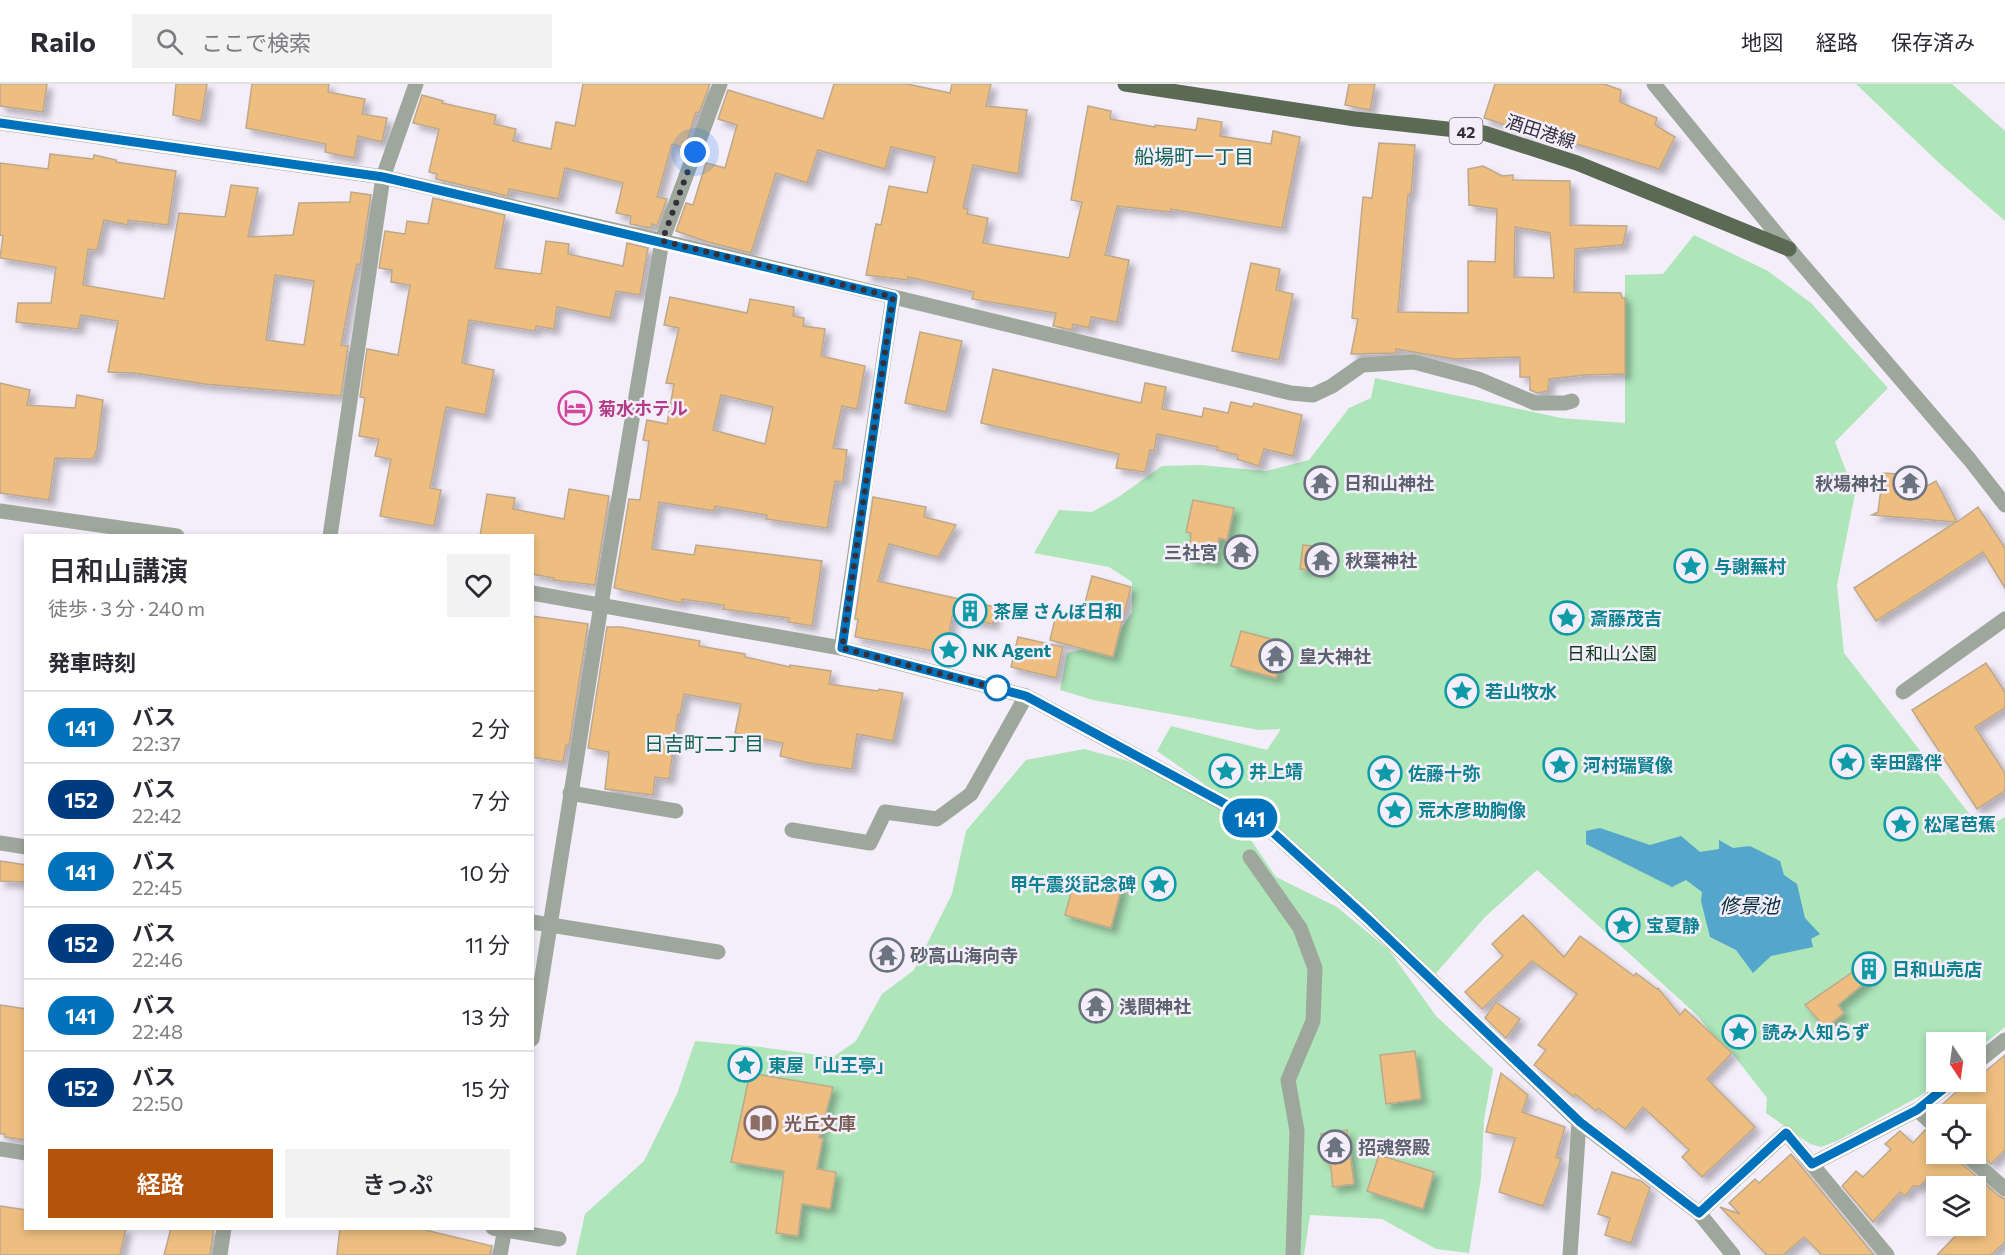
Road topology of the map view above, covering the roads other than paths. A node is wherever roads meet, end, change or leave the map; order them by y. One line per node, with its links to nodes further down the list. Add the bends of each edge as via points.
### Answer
1 (416, 84): 6 (street)
2 (720, 84): 7 (street)
3 (1654, 84): 8 (street)
4 (1135, 85): 8 (main road, 酒田港線 / 42, via 1355,119 1484,134 1577,163)
5 (0, 123): 6 (street)
6 (383, 177): 7 (street); 14 (street)
7 (662, 241): 9 (street); 16 (street)
8 (1789, 249): 11 (street)
9 (893, 297): 10 (street, via 1291,393 1313,395 1362,365 1414,362 1478,379 1535,403); 18 (street)
10 (1572, 401)
11 (2005, 505)
12 (0, 511): 13 (street)
13 (163, 534)
14 (330, 534)
15 (534, 593): 16 (street)
16 (601, 605): 18 (street); 21 (street)
17 (2005, 619): 19 (street)
18 (842, 648): 20 (street)
19 (1903, 692)
20 (1026, 696): 23 (street, via 970,794 937,819 885,812 870,843); 36 (street, via 1266,826)
21 (570, 794): 22 (street); 28 (street)
22 (676, 811)
23 (792, 830)
24 (0, 843): 25 (street)
25 (24, 847)
26 (1250, 857): 49 (street, via 1300,928 1315,968 1313,1021 1288,1080 1298,1131)
27 (534, 922): 28 (street)
28 (549, 924): 29 (street); 30 (street)
29 (718, 952)
30 (534, 1025)
31 (2005, 1040): 32 (street)
32 (1986, 1055)
33 (1940, 1092): 34 (street)
34 (1917, 1110): 35 (street); 39 (street)
35 (1926, 1118)
36 (1580, 1122): 42 (street); 50 (street)
37 (0, 1149): 38 (street)
38 (24, 1153)
39 (1812, 1164): 42 (street, via 1786,1133); 52 (street)
40 (1976, 1164): 41 (street)
41 (2005, 1189)
42 (1699, 1213): 51 (street)
43 (224, 1230): 47 (street)
44 (501, 1230): 48 (street)
45 (507, 1230): 46 (street)
46 (559, 1239)
47 (220, 1255)
48 (500, 1255)
49 (1293, 1255)
50 (1570, 1255)
51 (1733, 1255)
52 (1887, 1255)

